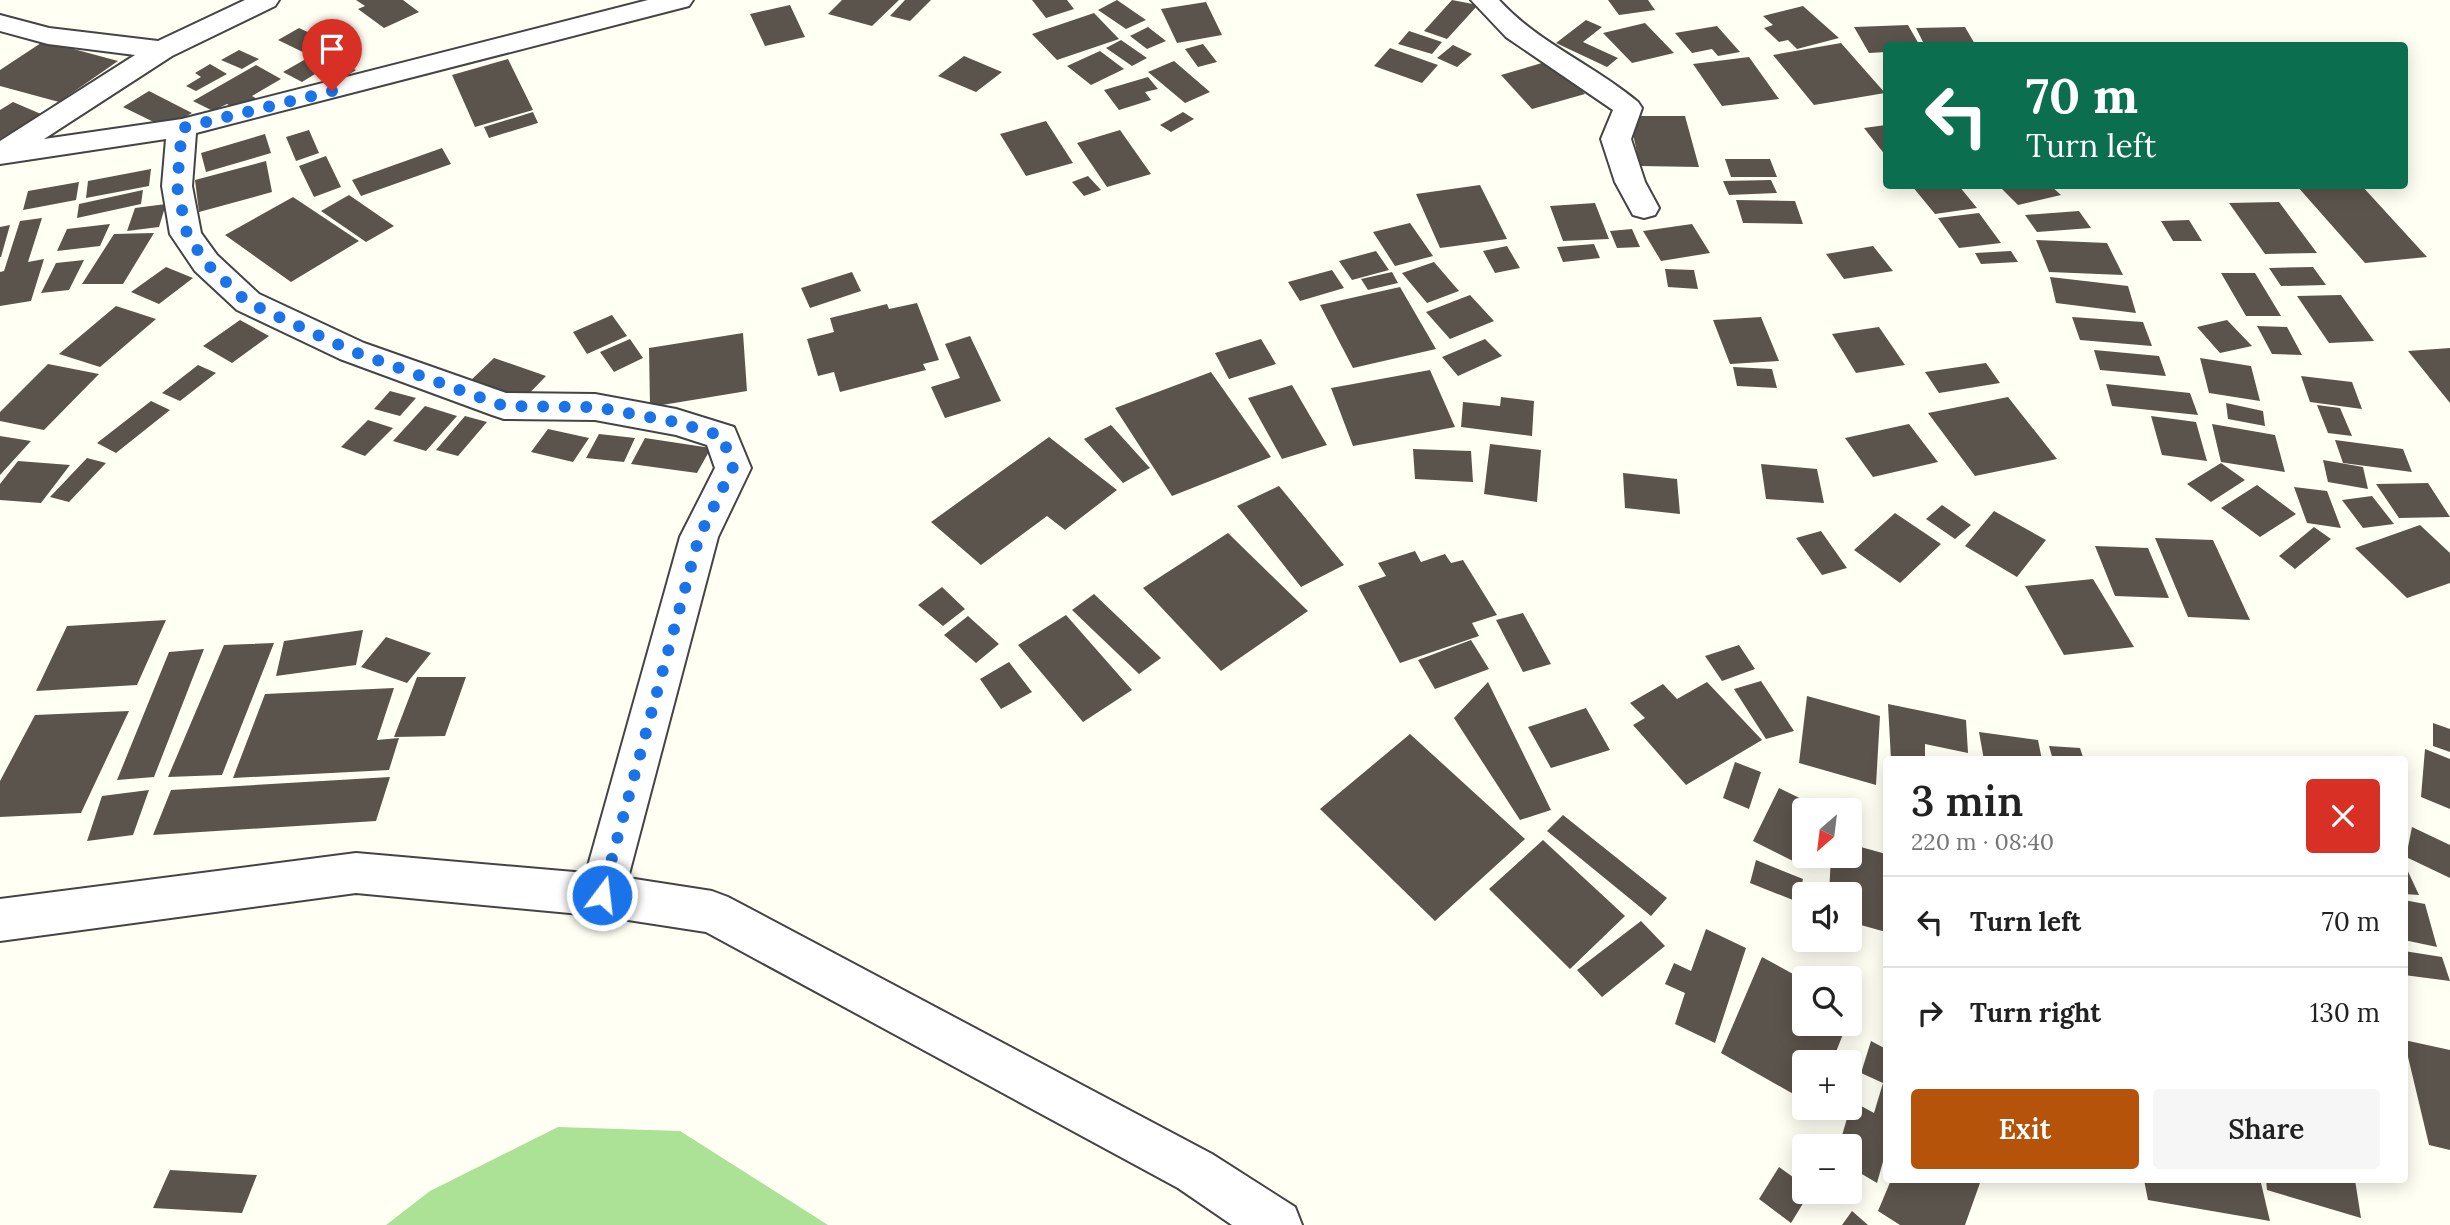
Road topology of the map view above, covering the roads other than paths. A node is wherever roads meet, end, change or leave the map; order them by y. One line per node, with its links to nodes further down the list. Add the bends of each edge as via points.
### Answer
1 (266, 0): 5 (street)
2 (680, 0): 6 (street)
3 (1484, 0): 8 (street, via 1500,22 1609,90 1628,108 1616,139)
4 (0, 23): 5 (street, via 48,36)
5 (162, 50): 7 (street)
6 (182, 128): 7 (street); 9 (street, via 177,186 187,234 206,263 247,302 352,351 504,406 595,407 722,436 733,467 699,537)
7 (0, 155)
8 (1644, 208)
9 (602, 895): 10 (street, via 356,873); 11 (street, via 712,912 1195,1171)
10 (0, 920)
11 (1276, 1225)

